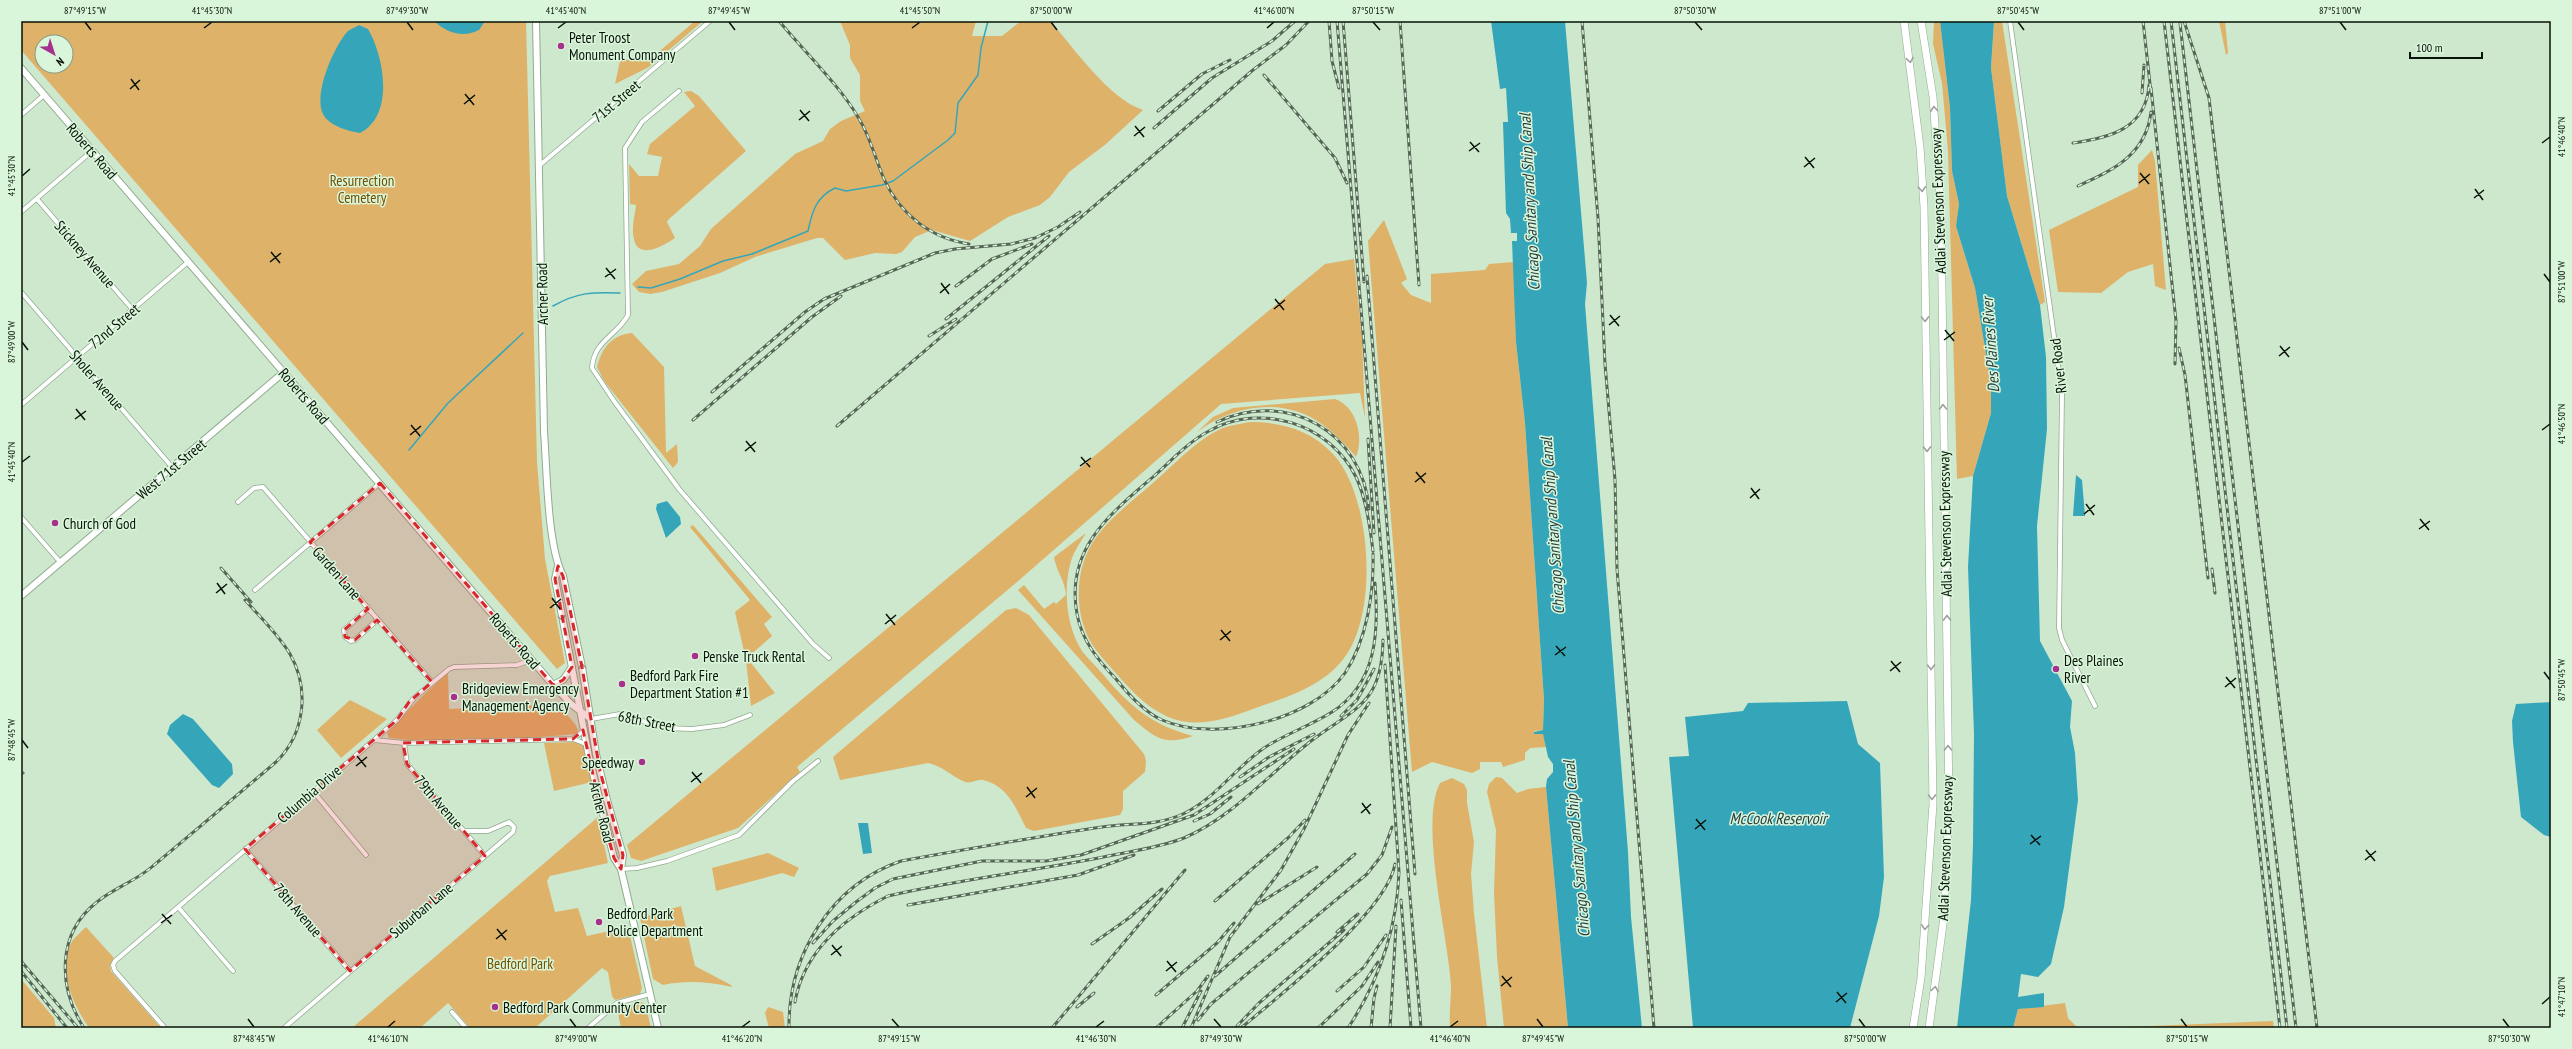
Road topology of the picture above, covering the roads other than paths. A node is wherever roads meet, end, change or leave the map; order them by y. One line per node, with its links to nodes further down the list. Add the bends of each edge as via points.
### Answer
1 (536, 21): 11 (main road, Archer Road)
2 (710, 21): 11 (street, 71st Street)
3 (1904, 21): 62 (highway, Adlai Stevenson Expressway, one-way to 62, via 1919,139 1924,206 1933,804 1921,978)
4 (1921, 21): 63 (highway, Adlai Stevenson Expressway, one-way to 4, via 1944,917 1949,805 1941,213 1933,97)
5 (2010, 21): 36 (street, River Road, via 2062,394 2059,628 2062,640)
6 (21, 68): 8 (main road, Roberts Road)
7 (679, 91): 31 (street, via 642,122 625,148 628,315 597,349 592,368 679,489 813,644)
8 (44, 95): 9 (street); 10 (main road, Roberts Road)
9 (21, 115)
10 (92, 151): 12 (street); 14 (main road, Roberts Road)
11 (540, 165): 26 (main road, Archer Road, via 544,432)
12 (37, 198): 13 (street); 16 (street, Stickney Avenue)
13 (21, 212)
14 (188, 262): 16 (street, 72nd Street); 18 (main road, Roberts Road)
15 (21, 292): 17 (street, Sholer Avenue)
16 (133, 310): 17 (street, 72nd Street)
17 (77, 357): 19 (street, 72nd Street); 20 (street, Sholer Avenue)
18 (284, 372): 20 (main road, West 71st Street); 21 (main road, Roberts Road)
19 (21, 405)
20 (172, 467): 25 (main road, West 71st Street)
21 (380, 483): 24 (street); 32 (main road, Roberts Road)
22 (238, 502): 24 (street, Garden Lane, via 254,488 263,487)
23 (21, 517): 25 (street)
24 (310, 542): 27 (street); 29 (street, Garden Lane)
25 (61, 563): 28 (main road, West 71st Street)
26 (558, 566): 33 (main road, Archer Road, one-way to 33, via 555,579); 39 (main road, Archer Road, one-way to 26, via 564,576)
27 (255, 590)
28 (21, 596)
29 (368, 609): 30 (street, Garden Lane); 30 (street, via 344,630 345,637 351,641 355,640)
30 (377, 620): 34 (street, Garden Lane)
31 (829, 658)
32 (531, 660): 34 (street, via 517,665 454,667); 35 (main road, Roberts Road)
33 (572, 667): 35 (main road, via 564,680); 37 (main road, Archer Road)
34 (432, 682): 42 (street, via 409,702 397,720)
35 (552, 684): 37 (main road, Roberts Road, via 571,704)
36 (2095, 706)
37 (581, 710): 39 (main road, Roberts Road); 40 (main road, Archer Road)
38 (750, 715): 39 (street, 68th Street, via 709,728 685,729 665,728 620,714)
39 (591, 719): 51 (main road, Archer Road, via 607,800 623,855)
40 (584, 730): 41 (street); 44 (main road, Archer Road)
41 (573, 738): 43 (street); 44 (street)
42 (374, 740): 43 (street); 46 (street, Columbia Drive)
43 (404, 743): 47 (street, 79th Avenue, via 407,764)
44 (586, 744): 51 (main road, Archer Road, via 614,858)
45 (818, 761): 51 (street, via 792,782 738,835 667,861)
46 (313, 791): 48 (street, Columbia Drive); 49 (street)
47 (464, 831): 50 (street, 79th Avenue); 50 (street, Suburban Lane, via 488,831 507,822 512,823 513,832)
48 (246, 849): 52 (street, Columbia Drive); 54 (street, 78th Avenue)
49 (366, 855)
50 (485, 856): 54 (street, Suburban Lane)
51 (621, 869): 55 (main road, Archer Road)
52 (178, 907): 53 (street); 57 (street, Columbia Drive, via 113,965 115,971)
53 (233, 971)
54 (350, 971): 58 (street, Suburban Lane)
55 (650, 994): 60 (street, via 617,1003); 61 (main road, Archer Road)
56 (452, 1012): 59 (street)
57 (165, 1028)
58 (284, 1028)
59 (466, 1028)
60 (588, 1028)
61 (658, 1028)
62 (1913, 1028)
63 (1929, 1028)

